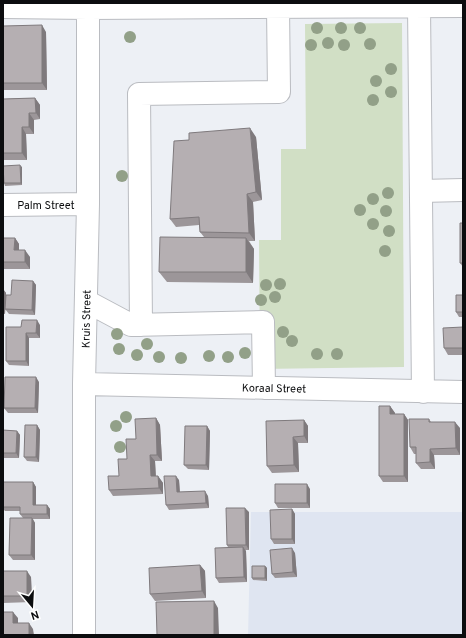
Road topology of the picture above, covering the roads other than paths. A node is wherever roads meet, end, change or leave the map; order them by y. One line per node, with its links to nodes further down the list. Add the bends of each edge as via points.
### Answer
1 (88, 6): 2 (street); 5 (street); 8 (street, Kruis Street)
2 (269, 6): 3 (street); 11 (street, via 279,92 139,94)
3 (419, 6): 4 (street); 7 (street)
4 (463, 6)
5 (3, 7)
6 (463, 190): 7 (street)
7 (421, 191): 14 (street)
8 (88, 204): 9 (street, Palm Street); 10 (street, Kruis Street)
9 (3, 205)
10 (86, 301): 11 (street, via 131,325); 12 (street, Kruis Street)
11 (141, 325): 13 (street, via 263,322)
12 (84, 384): 13 (street, Koraal Street); 16 (street, Kruis Street)
13 (264, 388): 14 (street, Koraal Street)
14 (423, 392): 15 (street, Koraal Street)
15 (463, 392)
16 (84, 635)

